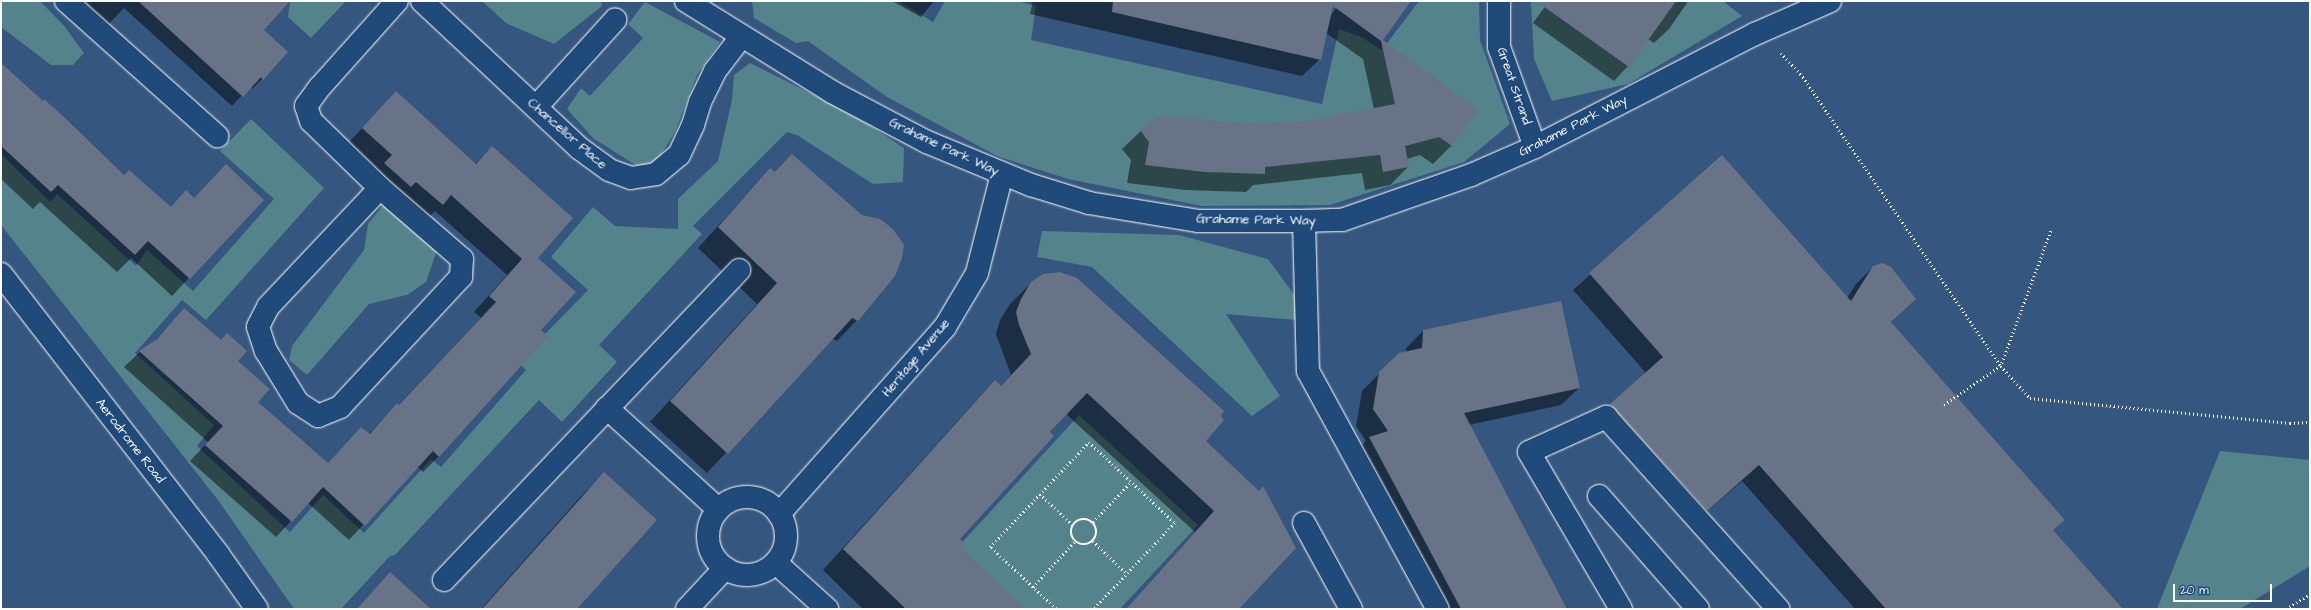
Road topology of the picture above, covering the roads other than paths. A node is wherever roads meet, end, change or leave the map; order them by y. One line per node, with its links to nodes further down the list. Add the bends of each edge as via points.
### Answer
1 (66, 1): 10 (street)
2 (397, 1): 13 (street, via 306,106 311,121)
3 (422, 1): 9 (street, Chancellor Place)
4 (686, 1): 8 (street, Grahame Park Way)
5 (1499, 1): 11 (street, Great Strand, via 1499,47)
6 (1830, 1): 11 (street, Grahame Park Way, via 1762,32)
7 (615, 20): 9 (street)
8 (741, 37): 9 (street, Chancellor Place, via 715,71 679,155 656,174 631,178 608,170 579,148); 12 (street, Grahame Park Way, via 832,92 927,142)
9 (536, 107)
10 (217, 136)
11 (1535, 146): 14 (street, Grahame Park Way, via 1471,174 1342,220)
12 (1002, 174): 14 (street, Grahame Park Way, via 1089,203 1198,221); 20 (street, Heritage Avenue, via 977,273 945,327)
13 (380, 188): 13 (street, via 462,259 461,277 340,407 318,416 298,403 266,351 258,327 268,308)
14 (1304, 221): 29 (street, via 1308,371)
15 (739, 270): 17 (street)
16 (1, 274): 25 (street, Aerodrome Road, via 218,554)
17 (607, 408): 19 (street); 24 (street)
18 (1599, 496): 31 (street)
19 (718, 509): 20 (street, via 732,500 745,496 760,498); 23 (street, via 710,521 709,546 715,558)
20 (780, 514): 22 (street, via 786,538 784,550)
21 (1304, 522): 28 (street)
22 (776, 563): 23 (street, via 753,575 739,574); 27 (street)
23 (725, 568): 26 (street)
24 (444, 580)
25 (257, 609)
26 (687, 609)
27 (827, 609)
28 (1351, 609)
29 (1438, 609)
30 (1622, 609): 32 (street, via 1529,452 1606,417)
31 (1698, 609)
32 (1778, 609)

